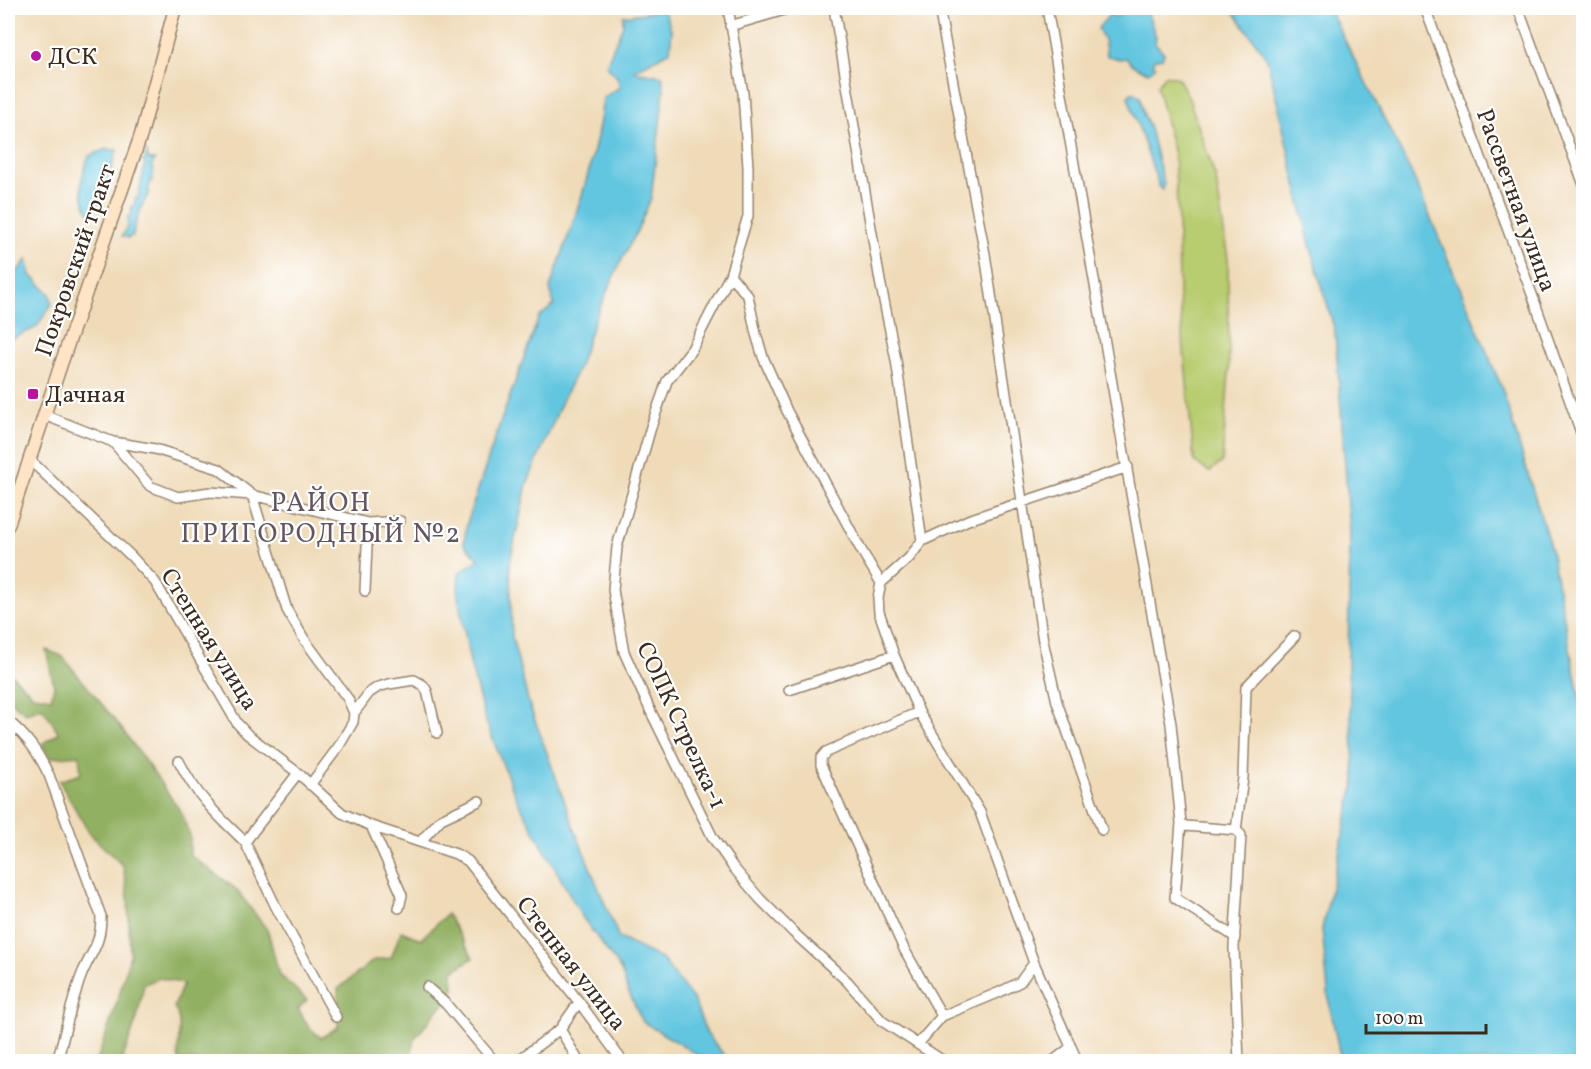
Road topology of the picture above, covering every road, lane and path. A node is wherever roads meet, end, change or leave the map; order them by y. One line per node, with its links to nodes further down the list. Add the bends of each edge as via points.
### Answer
1 (175, 8): 12 (main road, Покровский тракт, via 141,135)
2 (728, 8): 9 (street, СОПК Стрелка-1)
3 (791, 8): 9 (street)
4 (834, 8): 22 (street, via 896,360)
5 (939, 8): 18 (street, via 985,254)
6 (1047, 8): 16 (street)
7 (1425, 8): 13 (street, Рассветная улица)
8 (1518, 8): 10 (street)
9 (730, 26): 11 (street, СОПК Стрелка-1, via 743,93 748,206)
10 (1584, 186)
11 (730, 275): 23 (street, via 748,296 758,342 783,402); 50 (street, СОПК Стрелка-1, via 692,349 668,381 617,547 613,590 624,652 713,838 733,867 882,1021)
12 (44, 416): 14 (street); 15 (main road, Покровский тракт)
13 (1584, 441)
14 (113, 442): 17 (street, via 155,449 219,469); 17 (street, via 150,486 178,497 210,492)
15 (30, 460): 21 (main road, Покровский тракт); 33 (street, Степная улица, via 154,582 237,723)
16 (1128, 467): 18 (street); 36 (street, via 1171,724)
17 (252, 495): 20 (street); 29 (street, via 287,610)
18 (1022, 502): 22 (street); 38 (street, via 1052,684)
19 (400, 520): 20 (street)
20 (368, 523): 24 (street)
21 (8, 525)
22 (922, 541): 23 (street)
23 (881, 584): 26 (street, via 879,612)
24 (365, 591)
25 (1295, 636): 39 (street, via 1246,687 1243,778)
26 (894, 655): 27 (street); 28 (street)
27 (789, 690)
28 (919, 712): 44 (street, via 980,812); 47 (street, via 826,752 820,765 904,949)
29 (354, 713): 31 (street, via 378,687 414,680 427,691); 34 (street, via 339,746)
30 (8, 721): 52 (street, via 25,735 49,775 101,916 98,945 82,973)
31 (437, 733)
32 (179, 761): 40 (street, via 190,783)
33 (298, 773): 34 (street, Степная улица); 40 (street)
34 (310, 785): 37 (street, Степная улица, via 342,813)
35 (478, 801): 41 (street, via 441,819)
36 (1181, 823): 39 (street); 43 (street, via 1175,898)
37 (371, 825): 41 (street, Степная улица); 42 (street, via 402,895)
38 (1102, 830)
39 (1236, 830): 43 (street, via 1241,835)
40 (245, 842): 48 (street)
41 (420, 842): 46 (street, Степная улица, via 468,861)
42 (399, 908)
43 (1235, 937): 60 (street)
44 (1034, 963): 47 (street, via 1020,982); 51 (street)
45 (428, 987): 53 (street)
46 (579, 1002): 49 (street); 56 (street, Степная улица)
47 (942, 1016): 50 (street)
48 (336, 1017)
49 (560, 1029): 54 (street); 55 (street)
50 (918, 1044): 57 (street, СОПК Стрелка-1)
51 (1071, 1047): 58 (street); 59 (street)
52 (57, 1062)
53 (495, 1062)
54 (516, 1062)
55 (579, 1062)
56 (623, 1062)
57 (945, 1062)
58 (1052, 1062)
59 (1078, 1062)
60 (1239, 1062)

